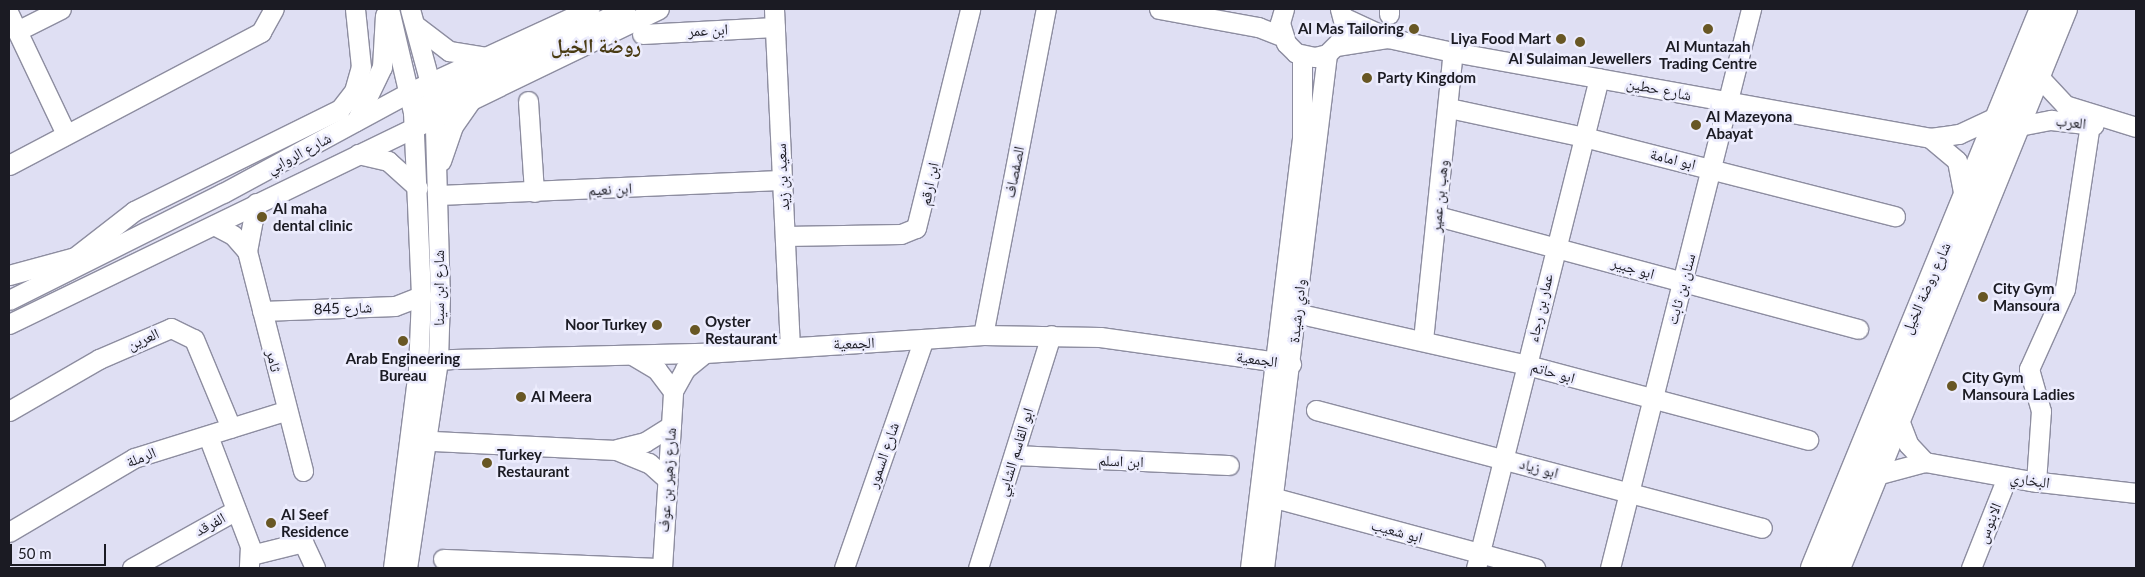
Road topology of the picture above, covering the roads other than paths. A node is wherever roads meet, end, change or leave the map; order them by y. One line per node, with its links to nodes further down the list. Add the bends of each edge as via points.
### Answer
1 (61, 9): 19 (street)
2 (274, 9): 41 (street, via 261,32)
3 (355, 9): 45 (street, شارع الروابي, via 361,54 359,80 348,100 330,115)
4 (385, 9): 37 (street, via 382,67)
5 (389, 9): 29 (street, شارع ابن سينا)
6 (590, 9): 26 (street, شارع الروابي)
7 (625, 9): 31 (street)
8 (659, 9): 30 (street)
9 (970, 9): 59 (street, ابن ارقم, via 916,228 901,234)
10 (1046, 9): 70 (street, الصفصاف)
11 (1159, 9): 21 (street, via 1258,27)
12 (1284, 9): 21 (street)
13 (1751, 9): 33 (street, سنان بن ثابت)
14 (2042, 9): 35 (main road, شارع روضة الخيل)
15 (2065, 9): 27 (main road, شارع روضة الخيل)
16 (1342, 13): 22 (street, شارع حطين); 23 (street, وادي رشيدة, via 1344,30)
17 (412, 16): 26 (street, via 449,51); 31 (street, شارع ابن سينا)
18 (774, 18): 20 (street, ابن عمر); 49 (street, سعيد بن زيد)
19 (13, 23): 41 (street)
20 (642, 34)
21 (1282, 36): 25 (street)
22 (1388, 38): 23 (street, شارع حطين); 24 (street, شارع حطين)
23 (1332, 50): 25 (street, شارع حطين); 66 (street, وادي رشيدة)
24 (1453, 52): 28 (street, شارع حطين); 34 (street, وهب بن عمير)
25 (1302, 56): 66 (street, وادي رشيدة, via 1304,113)
26 (486, 57): 31 (street, شارع الروابي)
27 (2039, 77): 39 (main road, شارع روضة الخيل); 40 (street, العرب, via 2065,105)
28 (1599, 78): 33 (street, شارع حطين); 42 (street, عمار بن رجاء)
29 (410, 92): 31 (street, شارع الروابي); 36 (street, شارع ابن سينا); 37 (street, شارع الروابي)
30 (474, 95): 31 (street); 50 (street, via 453,126)
31 (433, 98): 36 (street, شارع الروابي); 36 (street, via 425,98); 50 (street, شارع ابن سينا)
32 (528, 101): 53 (street)
33 (1727, 102): 43 (street, شارع حطين); 48 (street, سنان بن ثابت)
34 (1449, 108): 42 (street, ابو امامة); 56 (street, وهب بن عمير)
35 (1998, 116): 43 (street, شارع حطين, via 1959,134); 54 (main road, شارع روضة الخيل)
36 (414, 118): 44 (street, شارع الروابي); 51 (street, شارع ابن سينا); 52 (street, via 332,154)
37 (356, 122): 46 (street, شارع الروابي)
38 (2087, 124): 39 (street, العرب, via 2040,120); 40 (street, العرب); 101 (street, via 2065,289 2030,370 2041,411)
39 (2018, 126): 86 (main road, شارع روضة الخيل)
40 (2130, 126)
41 (66, 134): 47 (street)
42 (1584, 137): 48 (street, ابو امامة); 60 (street, عمار بن رجاء)
43 (1930, 138): 54 (street, via 1957,162)
44 (358, 154): 51 (street, via 388,161); 52 (street, شارع الروابي)
45 (241, 157): 46 (street); 62 (street, شارع الروابي, via 134,211 75,257)
46 (293, 157): 65 (street, شارع الروابي)
47 (9, 166)
48 (1712, 169): 57 (street, ابو امامة); 63 (street, سنان بن ثابت)
49 (782, 180): 53 (street, ابن نعيم); 59 (street, سعيد بن زيد)
50 (437, 187): 53 (street, ابن نعيم); 77 (street, شارع ابن سينا)
51 (418, 188): 64 (street, شارع ابن سينا)
52 (284, 190): 55 (street, شارع الروابي)
53 (534, 192)
54 (1964, 197): 123 (main road, شارع روضة الخيل)
55 (256, 204): 58 (street, شارع الروابي); 61 (street, ثامر)
56 (1438, 216): 60 (street, ابو جبير); 72 (street, وهب بن عمير)
57 (1895, 216)
58 (214, 225): 61 (street, via 233,235); 68 (street, شارع الروابي)
59 (785, 236): 74 (street, سعيد بن زيد)
60 (1554, 246): 63 (street, ابو جبير); 79 (street, عمار بن رجاء)
61 (247, 251): 67 (street, ثامر)
62 (9, 275)
63 (1684, 282): 69 (street, ابو جبير); 82 (street, سنان بن ثابت)
64 (421, 296): 67 (street, شارع 845, via 395,306); 80 (street, شارع ابن سينا)
65 (9, 300)
66 (1290, 311): 72 (street, ابو حاتم); 78 (street, وادي رشيدة)
67 (262, 312): 85 (street, ثامر)
68 (9, 324)
69 (1858, 329)
70 (983, 335): 71 (street, الجمعية); 73 (street, الجمعية)
71 (1051, 335): 78 (street, الجمعية, via 1100,337); 93 (street, ابو القاسم الشابي)
72 (1423, 340): 79 (street, ابو حاتم)
73 (923, 341): 74 (street, الجمعية); 117 (street, شارع السمور)
74 (790, 346): 75 (street, الجمعية)
75 (705, 353): 76 (street, الجمعية); 81 (street, شارع زهير بن عوف, via 685,369)
76 (634, 356): 77 (street, الجمعية); 81 (street, via 657,370)
77 (438, 360): 80 (street, الجمعية); 91 (street, شارع ابن سينا)
78 (1284, 363): 104 (street, وادي رشيدة)
79 (1527, 365): 82 (street, ابو حاتم); 94 (street, عمار بن رجاء)
80 (418, 370): 91 (street, شارع ابن سينا)
81 (673, 391): 87 (street, شارع زهير بن عوف)
82 (1651, 399): 90 (street, ابو حاتم); 102 (street, سنان بن ثابت)
83 (1316, 410): 94 (street, ابو زياد)
84 (9, 411): 88 (street, العرين, via 99,359 171,328 194,339)
85 (285, 411): 88 (street, الرملة); 97 (street, ثامر)
86 (1899, 420): 95 (street, via 1908,444); 98 (main road, شارع روضة الخيل)
87 (670, 426): 92 (street, via 645,442); 100 (street, شارع زهير بن عوف)
88 (232, 428): 89 (street, الرملة)
89 (208, 436): 105 (street, الفرقد); 107 (street, الرملة, via 134,458)
90 (1808, 440)
91 (417, 441): 92 (street); 113 (street, شارع ابن سينا); 114 (street, شارع ابن سينا)
92 (616, 450): 100 (street, via 649,463)
93 (1014, 455): 96 (street, ابن اسلم); 118 (street, ابو القاسم الشابي)
94 (1504, 458): 102 (street, ابو زياد); 110 (street, عمار بن رجاء)
95 (1926, 462): 98 (street, البخاري); 99 (street, البخاري)
96 (1229, 464)
97 (303, 471)
98 (1876, 476): 124 (main road, شارع روضة الخيل)
99 (2006, 477): 101 (street, البخاري); 125 (street, الابنوس)
100 (667, 479): 116 (street, شارع زهير بن عوف)
101 (2034, 482): 103 (street, البخاري)
102 (1627, 492): 106 (street, ابو زياد); 122 (street, سنان بن ثابت)
103 (2136, 493)
104 (1267, 496): 110 (street, ابو شعيب); 119 (street, وادي رشيدة); 120 (street, وادي رشيدة)
105 (236, 510): 109 (street, الفرقد); 111 (street, الفرقد)
106 (1762, 528)
107 (9, 532)
108 (443, 560): 115 (street)
109 (250, 561): 112 (street, via 303,542)
110 (1478, 561): 121 (street, ابو شعيب)
111 (132, 568)
112 (315, 568)
113 (392, 568)
114 (406, 568)
115 (654, 568)
116 (662, 568)
117 (844, 568)
118 (978, 568)
119 (1250, 568)
120 (1264, 568)
121 (1535, 568)
122 (1610, 568)
123 (1813, 568)
124 (1838, 568)
125 (1971, 568)

